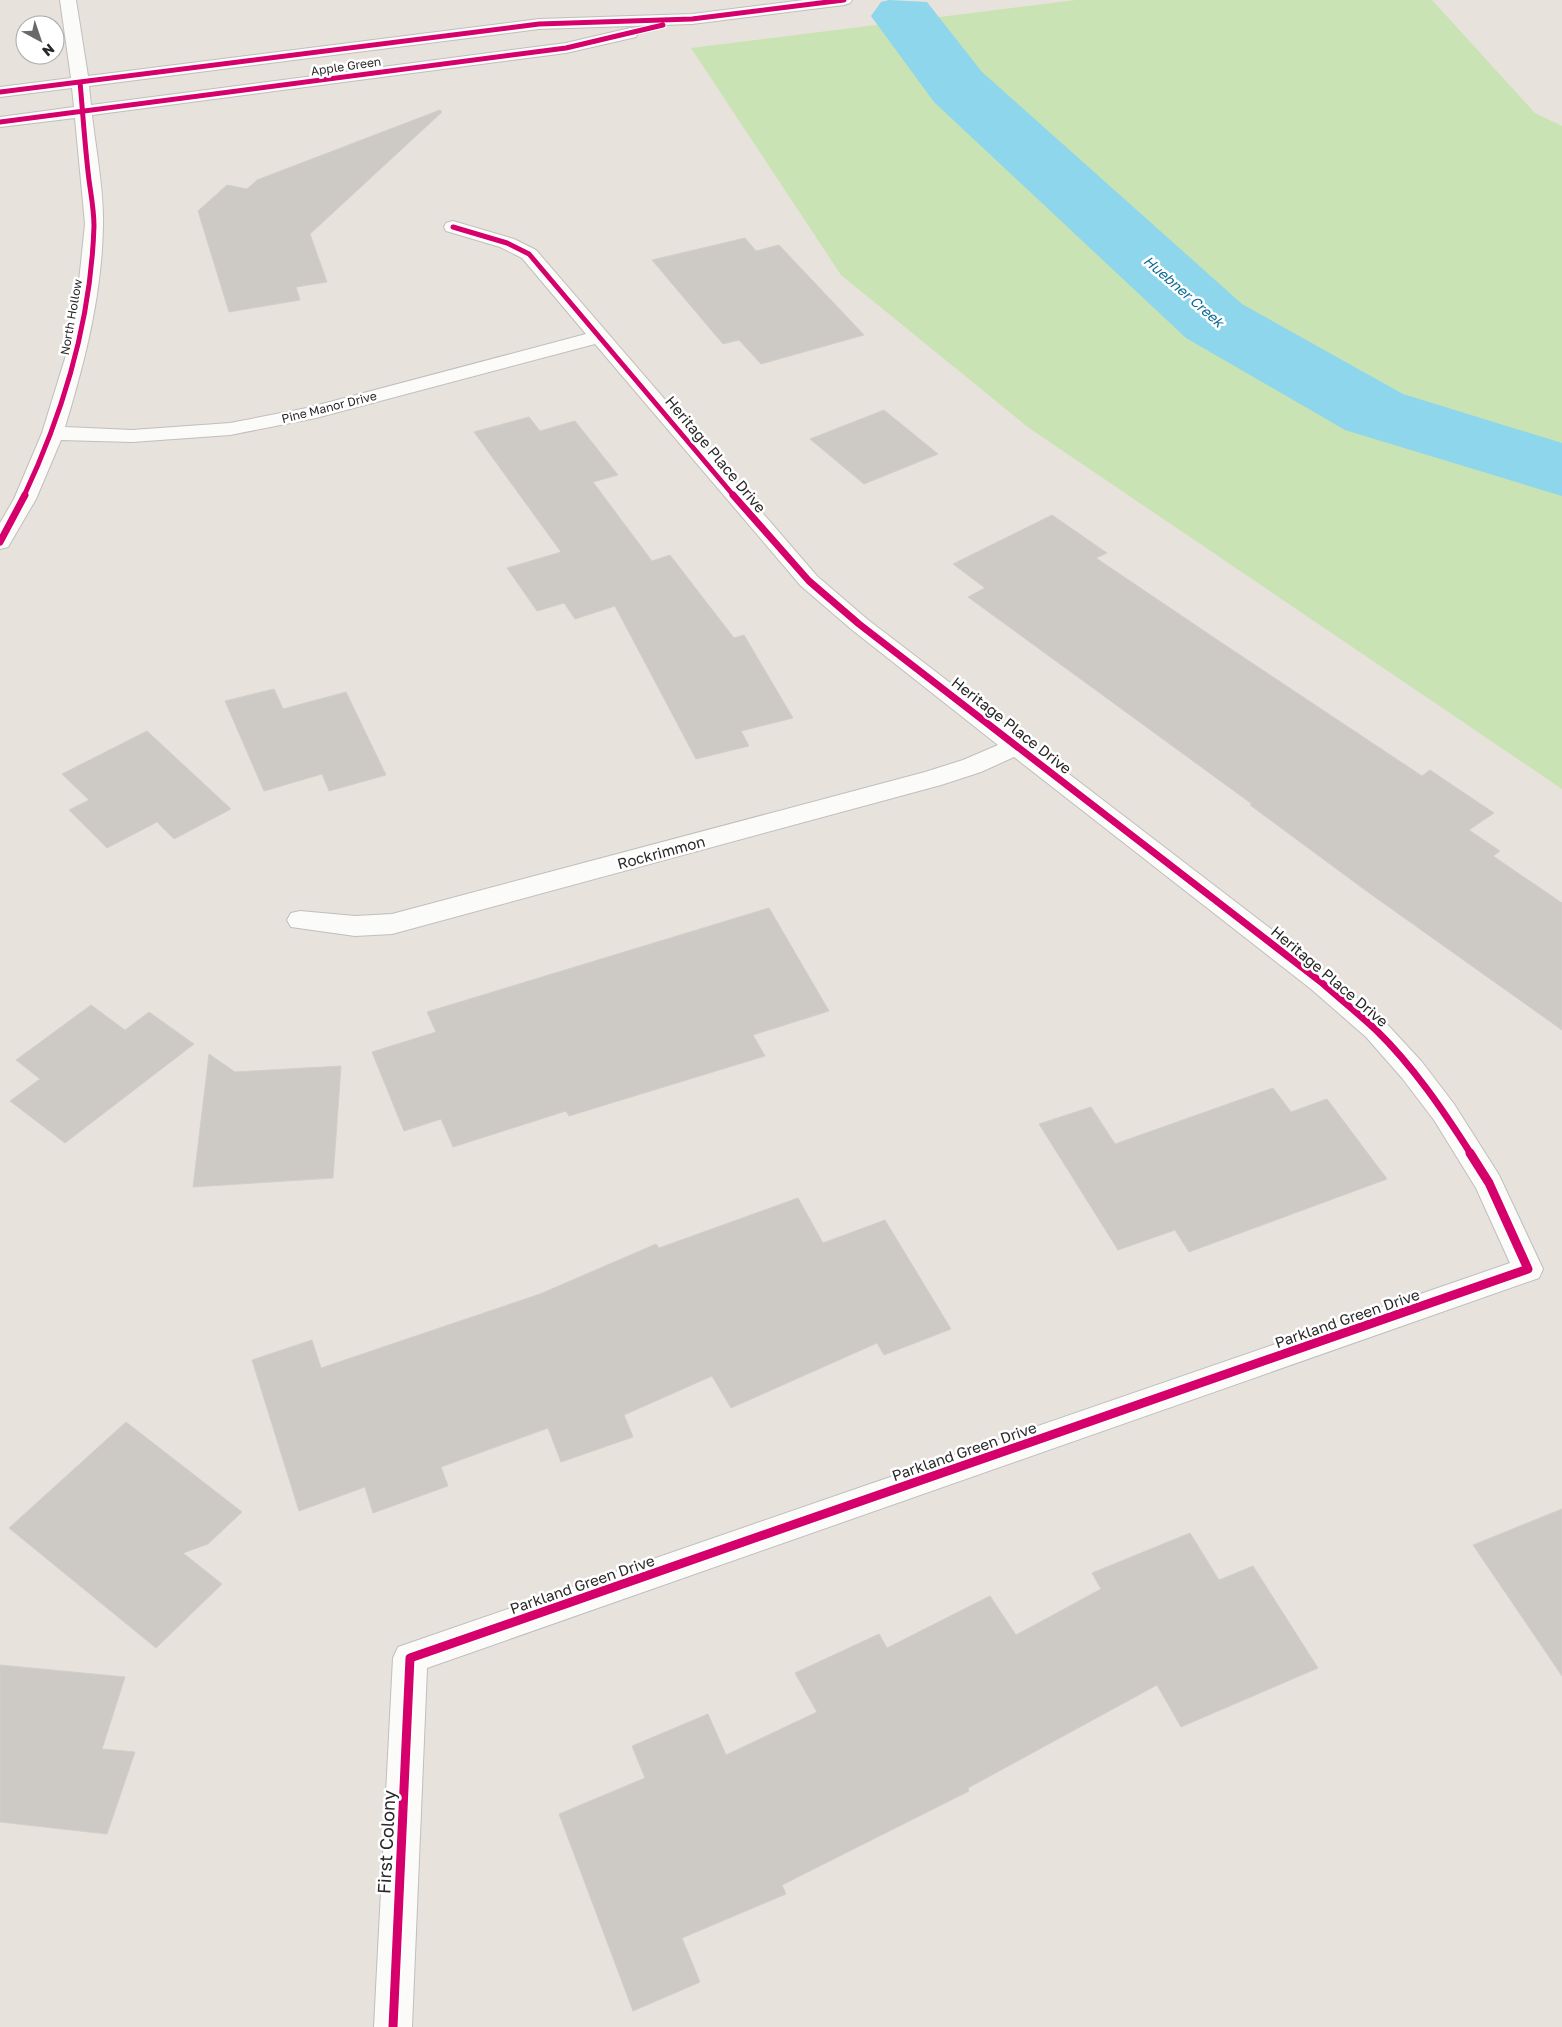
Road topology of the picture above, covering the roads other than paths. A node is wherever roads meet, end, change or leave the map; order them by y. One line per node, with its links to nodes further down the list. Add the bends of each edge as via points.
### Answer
1 (68, 0): 4 (street, North Hollow)
2 (844, 0): 3 (street, Apple Green)
3 (692, 18): 4 (street, Apple Green, via 539,24); 6 (street, Apple Green, via 566,48)
4 (80, 82): 5 (street, Apple Green); 6 (street, North Hollow)
5 (0, 92)
6 (82, 112): 7 (street, Apple Green); 10 (street, North Hollow, via 94,224 88,291 77,352)
7 (0, 122)
8 (453, 226): 9 (street, Heritage Place Drive, via 507,243 529,254)
9 (598, 337): 10 (street, Pine Manor Drive, via 309,414 230,429 132,436); 12 (street, Heritage Place Drive, via 809,581 859,624)
10 (53, 433): 11 (street, North Hollow, via 25,499)
11 (0, 542)
12 (1017, 746): 13 (street, Rockrimmon, via 932,779 392,924 355,926); 14 (street, Heritage Place Drive, via 1321,982 1376,1030 1412,1070 1489,1183)
13 (300, 920)
14 (1528, 1269): 15 (street, Parkland Green Drive)
15 (410, 1658): 16 (street, First Colony)
16 (392, 2027)

